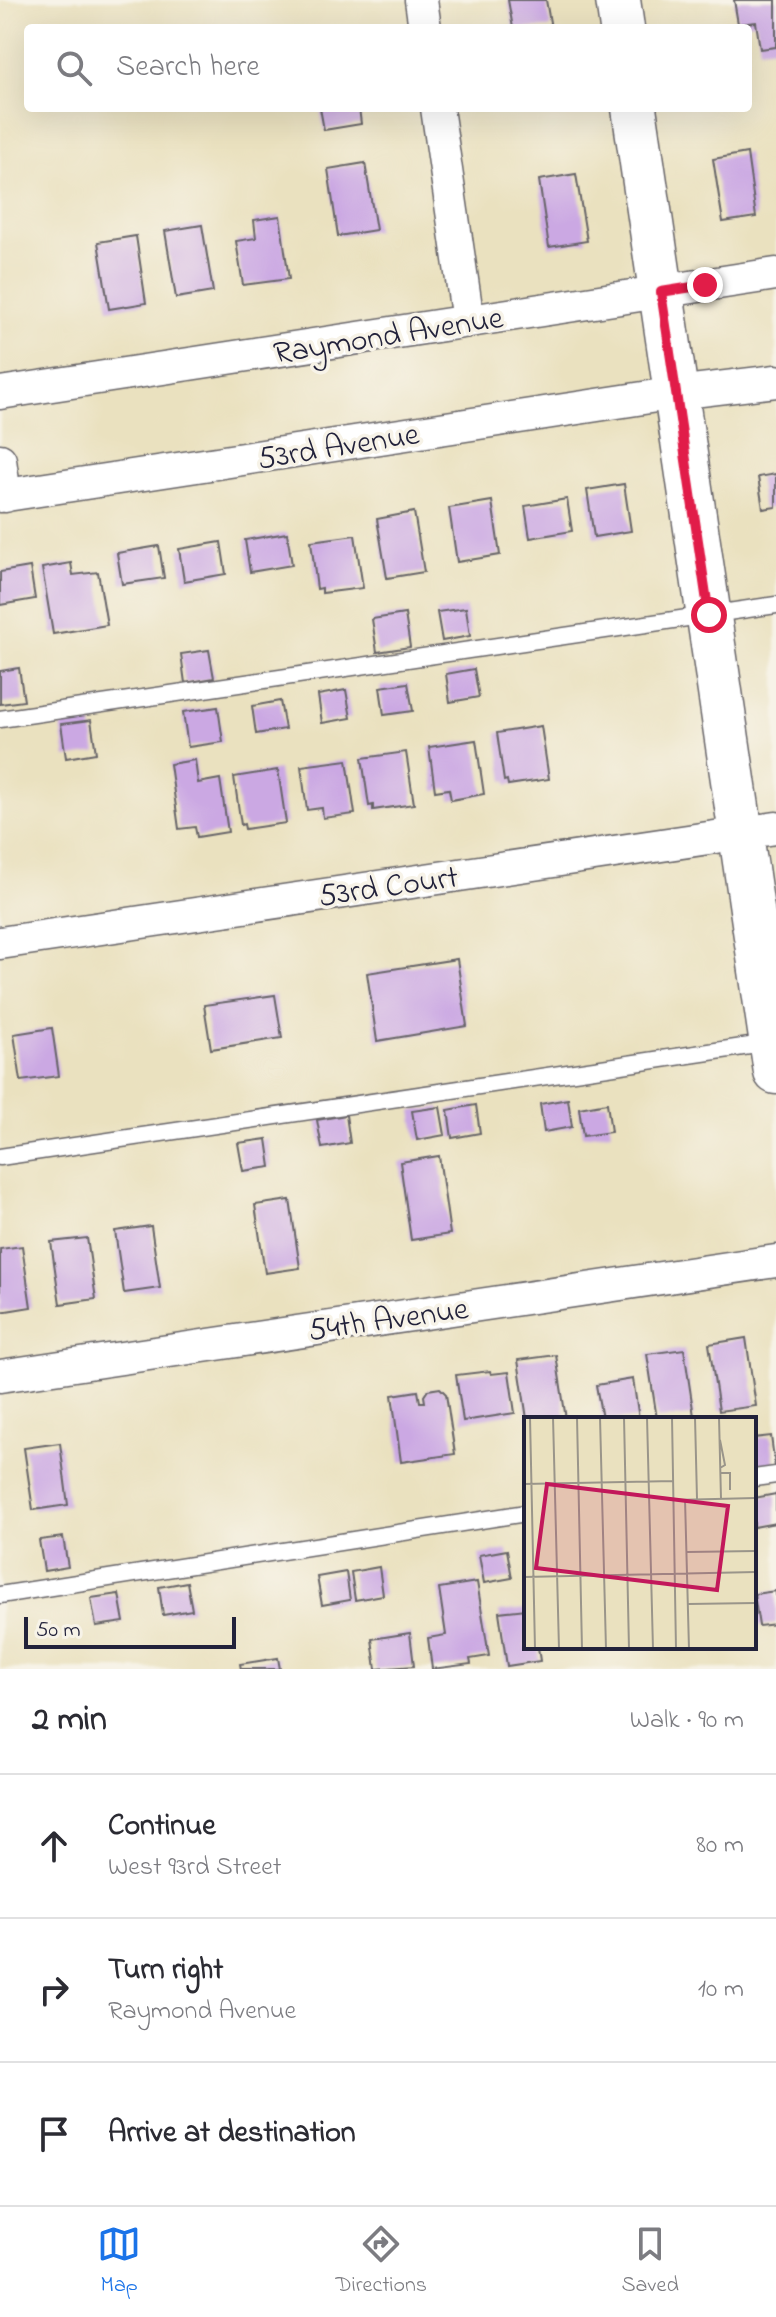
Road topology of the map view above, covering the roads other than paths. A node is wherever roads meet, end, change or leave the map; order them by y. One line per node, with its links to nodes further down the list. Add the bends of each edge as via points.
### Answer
1 (421, 0): 3 (street)
2 (618, 0): 4 (main road)
3 (424, 24)
4 (621, 24)
5 (438, 112): 9 (street)
6 (635, 112): 8 (main road)
7 (776, 274): 8 (street, Raymond Avenue)
8 (661, 292): 9 (street, Raymond Avenue); 12 (main road)
9 (468, 321): 11 (street, Raymond Avenue)
10 (776, 381): 12 (street, 53rd Avenue)
11 (0, 393)
12 (676, 393): 14 (street, 53rd Avenue); 16 (main road)
13 (0, 460): 14 (street)
14 (3, 496)
15 (776, 605): 16 (lane)
16 (709, 615): 17 (lane); 18 (main road)
17 (0, 719)
18 (758, 831): 19 (street, 53rd Court); 20 (main road)
19 (0, 943)
20 (775, 1052): 21 (lane)
21 (0, 1157)
22 (776, 1261): 23 (street, 54th Avenue)
23 (0, 1376)
24 (776, 1475): 25 (lane)
25 (756, 1478)
26 (524, 1513): 27 (lane)
27 (0, 1595)

